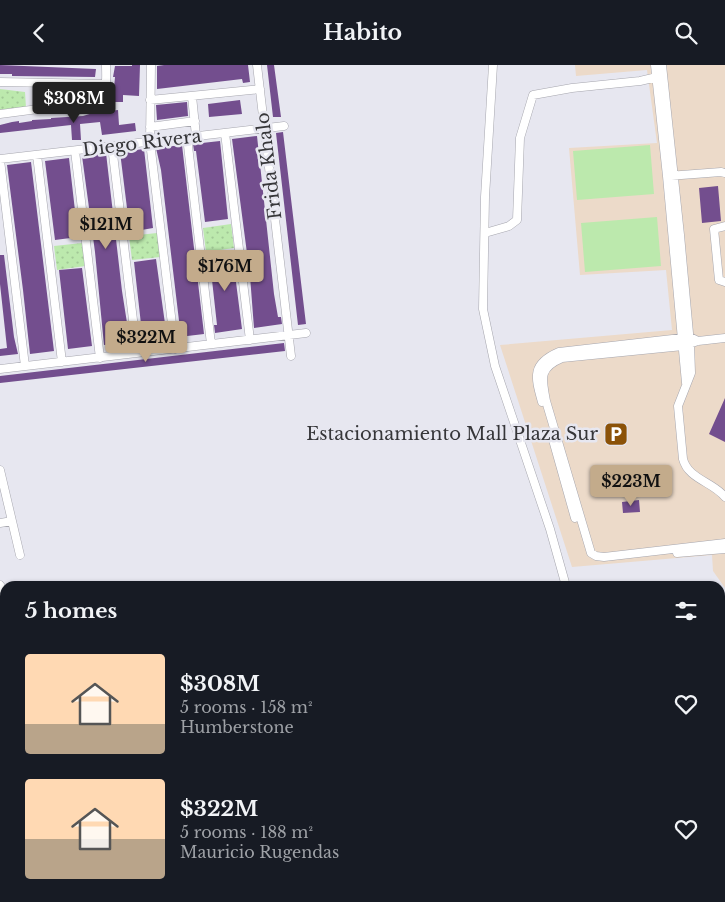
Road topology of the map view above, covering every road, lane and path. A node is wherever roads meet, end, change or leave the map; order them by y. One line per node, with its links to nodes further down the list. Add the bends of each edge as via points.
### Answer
1 (106, 65): 9 (street)
2 (151, 65): 12 (street)
3 (257, 65): 10 (street, Frida Khalo)
4 (493, 65): 29 (street)
5 (655, 65): 7 (street)
6 (662, 65): 27 (street)
7 (657, 77): 27 (street); 29 (street, via 533,95 520,138 517,220 509,226)
8 (0, 82): 9 (street)
9 (105, 88): 13 (street, via 96,103)
10 (260, 89): 11 (street); 17 (street, Frida Khalo)
11 (192, 96): 12 (street); 14 (street)
12 (150, 100): 16 (street)
13 (0, 114)
14 (195, 121): 16 (street); 19 (street)
15 (284, 126): 17 (street, Diego Rivera)
16 (150, 127): 21 (street)
17 (265, 128): 18 (street, Diego Rivera); 32 (street, Frida Khalo)
18 (225, 133): 19 (street, Diego Rivera); 34 (street)
19 (196, 136): 20 (street, Diego Rivera)
20 (187, 137): 21 (street, Diego Rivera); 36 (street)
21 (150, 142): 22 (street, Diego Rivera); 37 (street)
22 (112, 146): 23 (street, Diego Rivera); 38 (street)
23 (75, 151): 24 (street, Diego Rivera); 39 (street)
24 (38, 155): 25 (street, Diego Rivera); 41 (street)
25 (0, 159): 42 (street)
26 (725, 173): 27 (street)
27 (670, 176): 35 (street, via 680,235)
28 (725, 226): 30 (street, via 714,229 719,281)
29 (485, 233): 51 (street, via 484,309 495,366)
30 (725, 282)
31 (306, 333): 32 (street)
32 (288, 335): 34 (street); 40 (street, Frida Khalo)
33 (725, 337): 35 (street)
34 (250, 340): 36 (street)
35 (688, 341): 45 (street, via 685,387 678,406 684,462 691,473); 48 (street, via 562,358 544,371 546,401 590,553 604,557); 49 (street, via 559,352 542,363 536,378 588,556 596,561 605,561)
36 (211, 345): 37 (street)
37 (175, 349): 38 (street)
38 (137, 353): 39 (street)
39 (100, 357): 41 (street)
40 (291, 357)
41 (62, 362): 42 (street)
42 (25, 366): 43 (street)
43 (0, 369)
44 (0, 470): 46 (street)
45 (725, 497)
46 (12, 521): 47 (street); 50 (street)
47 (0, 523)
48 (725, 543)
49 (725, 549)
50 (20, 555)
51 (565, 581)

